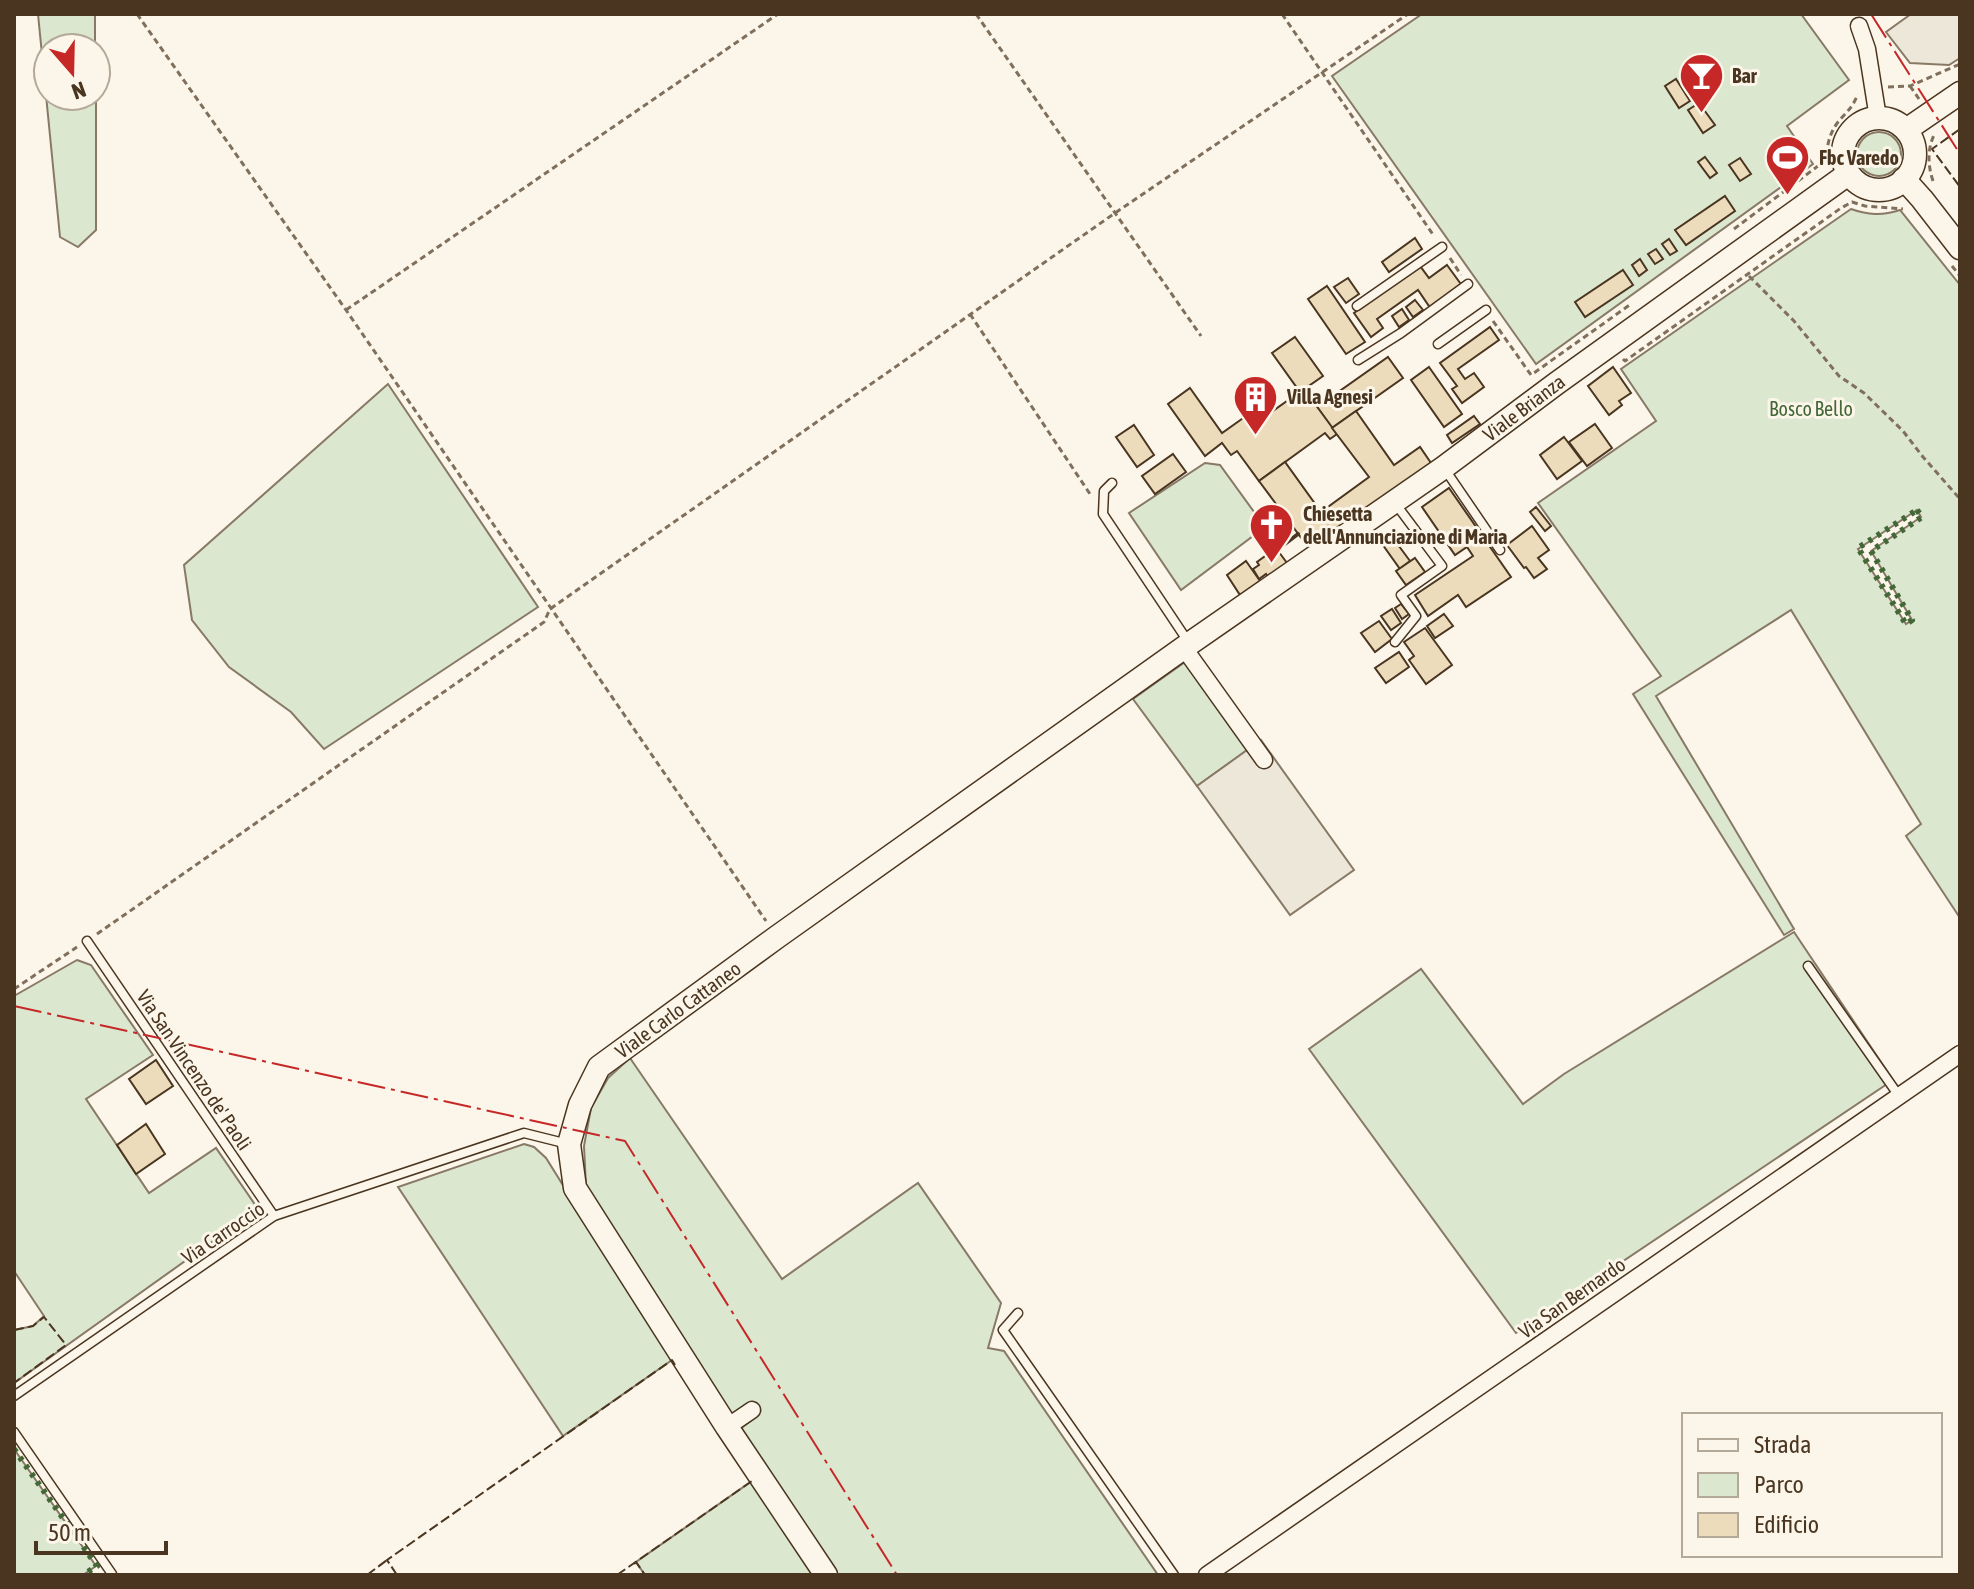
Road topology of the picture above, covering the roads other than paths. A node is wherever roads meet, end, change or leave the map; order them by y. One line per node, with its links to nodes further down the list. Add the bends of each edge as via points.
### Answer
1 (1859, 26): 3 (street)
2 (1960, 93): 4 (street)
3 (1878, 118): 4 (street); 5 (street, via 1854,128 1847,138 1843,163)
4 (1906, 130): 6 (street, via 1915,159)
5 (1848, 174): 6 (street, via 1876,190 1887,190); 14 (street, Viale Brianza)
6 (1904, 179): 8 (street)
7 (1442, 247): 10 (lane)
8 (1960, 248)
9 (1468, 284): 13 (lane)
10 (1357, 306)
11 (1486, 310): 12 (lane)
12 (1438, 344)
13 (1358, 360)
14 (1443, 468): 16 (street, Viale Brianza); 17 (lane)
15 (1112, 483): 19 (lane, via 1104,491 1103,514)
16 (1395, 502): 18 (lane, via 1442,566 1401,595 1416,616); 19 (street, Viale Brianza)
17 (1500, 550)
18 (1395, 642)
19 (1190, 643): 20 (street); 25 (street, Viale Carlo Cattaneo, via 599,1067)
20 (1264, 760)
21 (87, 941): 26 (lane, Via San Vincenzo de' Paoli)
22 (1808, 966): 24 (lane)
23 (1960, 1054): 24 (street, Via San Bernardo)
24 (1899, 1097): 35 (street, Via San Bernardo)
25 (569, 1144): 26 (lane, Via Carroccio, via 524,1133); 30 (street, Viale Carlo Cattaneo, via 575,1188)
26 (274, 1216): 28 (lane, Via Carroccio)
27 (1018, 1313): 34 (lane, via 1003,1330)
28 (14, 1396)
29 (752, 1410): 30 (street)
30 (727, 1427): 33 (street, Viale Carlo Cattaneo)
31 (14, 1432): 32 (lane)
32 (112, 1574)
33 (826, 1575)
34 (1174, 1575)
35 (1207, 1575)

